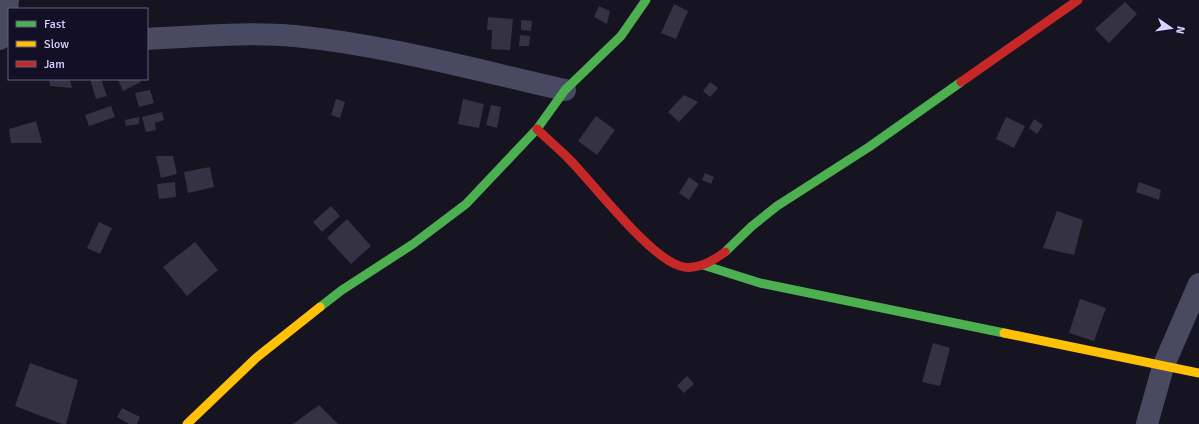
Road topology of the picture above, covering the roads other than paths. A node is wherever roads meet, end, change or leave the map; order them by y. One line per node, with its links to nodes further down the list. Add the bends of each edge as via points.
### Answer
1 (8, 0): 4 (street)
2 (646, 0): 6 (street, via 621,36)
3 (1078, 0): 8 (street, via 869,147 776,206 735,244)
4 (4, 29)
5 (148, 39): 6 (street, via 294,36 362,45)
6 (565, 90): 7 (street)
7 (537, 129): 8 (street, via 568,158 649,246 681,268); 12 (street, via 466,204 413,244 342,290 256,358)
8 (703, 265): 10 (street, via 760,283)
9 (1199, 284): 10 (street)
10 (1163, 367): 11 (street); 13 (street)
11 (1199, 373)
12 (187, 424)
13 (1147, 424)

